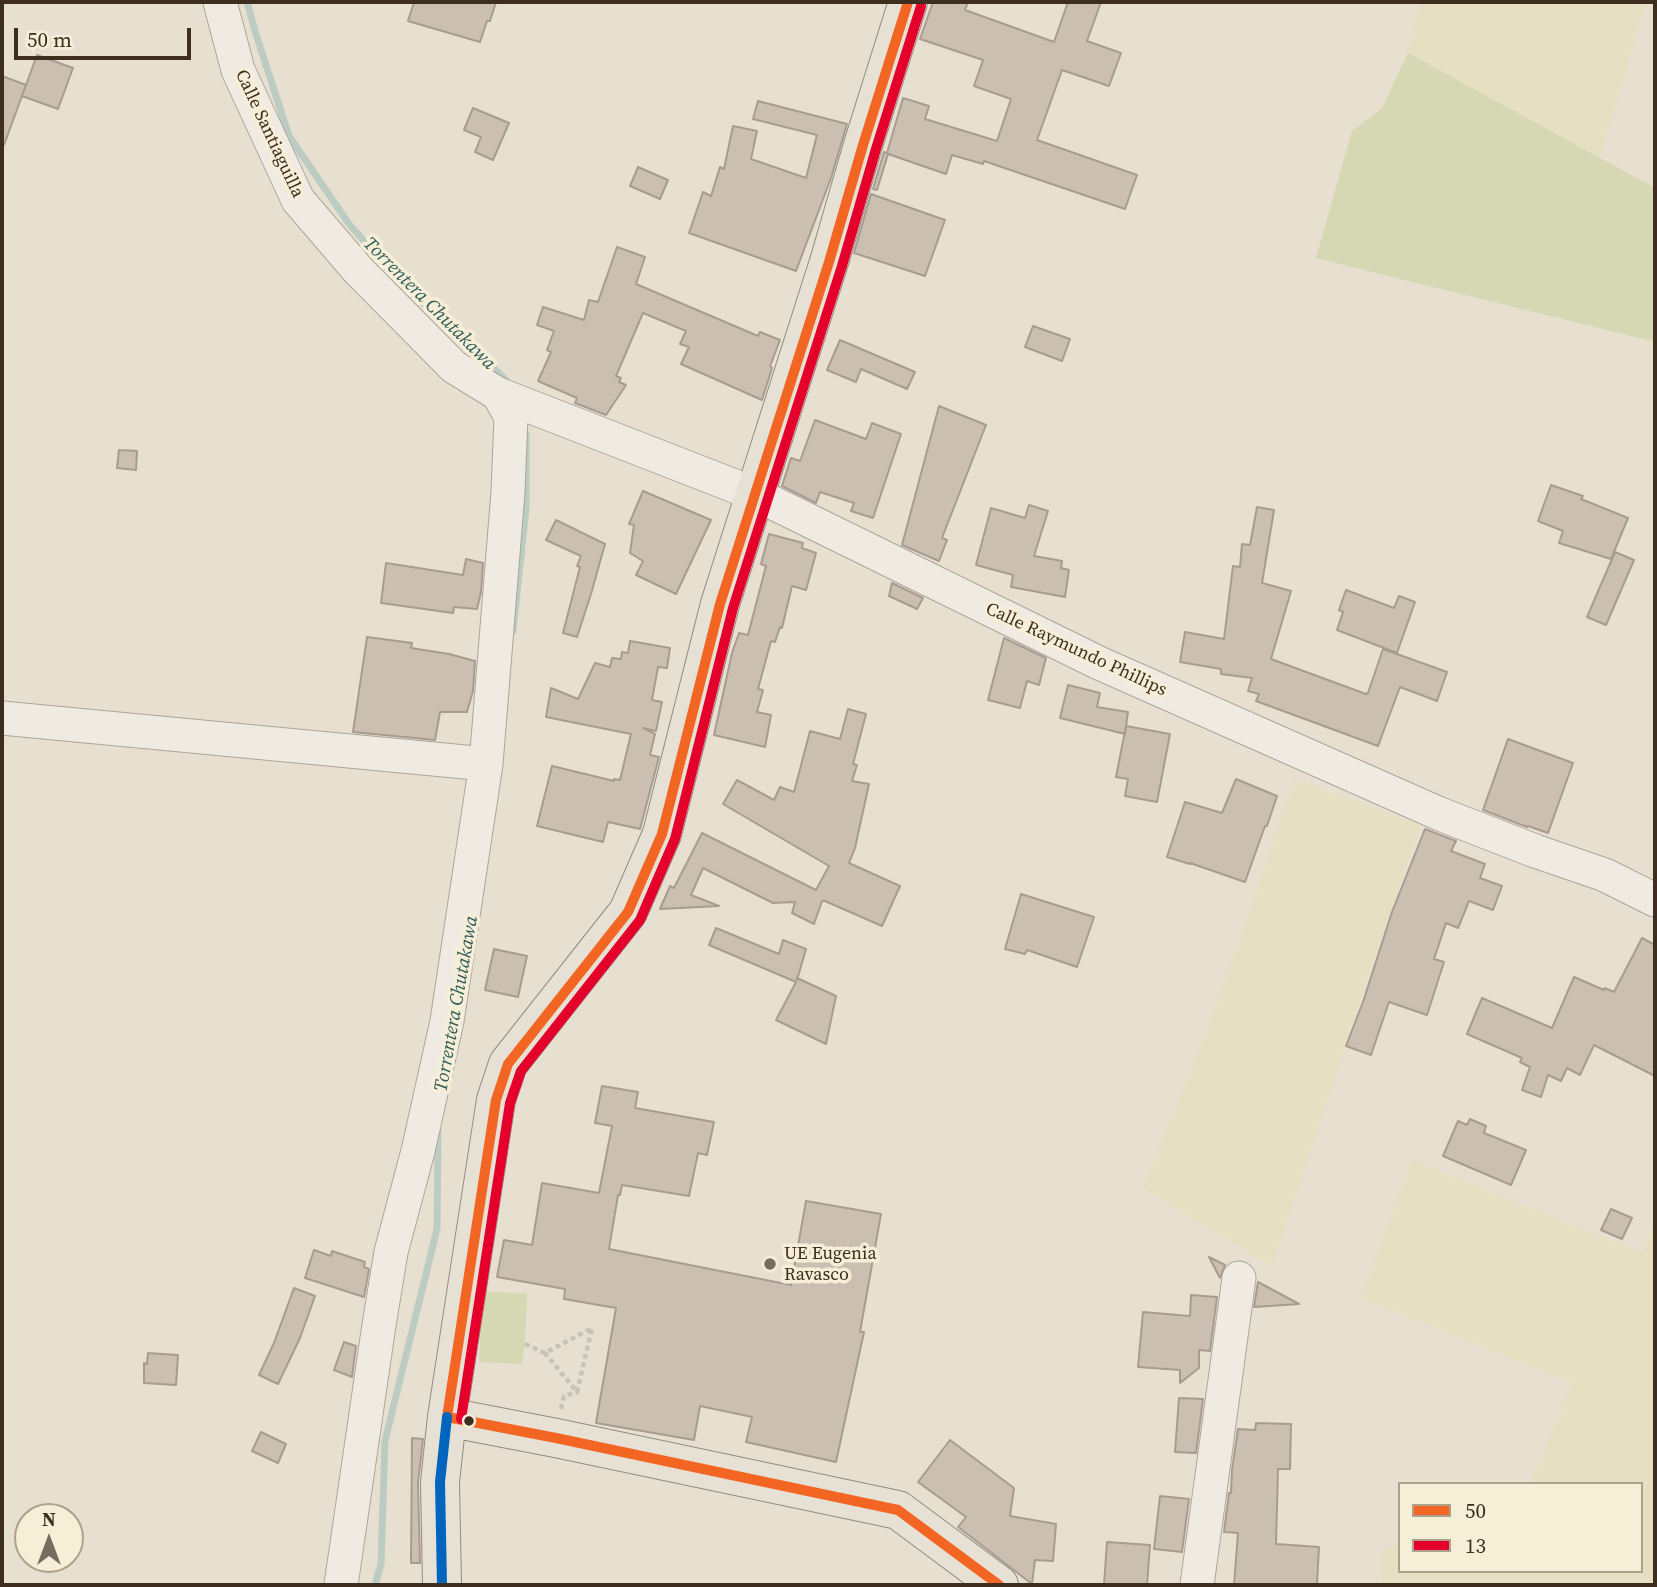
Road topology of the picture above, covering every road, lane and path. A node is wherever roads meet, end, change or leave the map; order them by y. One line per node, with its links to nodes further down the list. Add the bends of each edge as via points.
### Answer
1 (220, 2): 3 (street, Calle Santiaguilla, via 238,70 298,200 358,270 454,367)
2 (908, 2): 4 (main road)
3 (501, 395): 4 (street, Calle Raymundo Phillips); 6 (street, via 511,417 508,492)
4 (755, 494): 7 (street, Calle Raymundo Phillips, via 1099,663 1440,814 1605,875); 11 (main road, via 720,604 663,834 628,912 508,1064 496,1100)
5 (2, 718): 6 (street)
6 (486, 764): 12 (street, via 447,1021 391,1252)
7 (1655, 900)
8 (1239, 1278): 15 (street)
9 (525, 1344): 10 (path)
10 (545, 1353): 10 (path, via 580,1334 592,1328 577,1392)
11 (447, 1418): 13 (main road, via 440,1482); 14 (main road, via 898,1510)
12 (341, 1585)
13 (442, 1585)
14 (999, 1585)
15 (1197, 1585)

